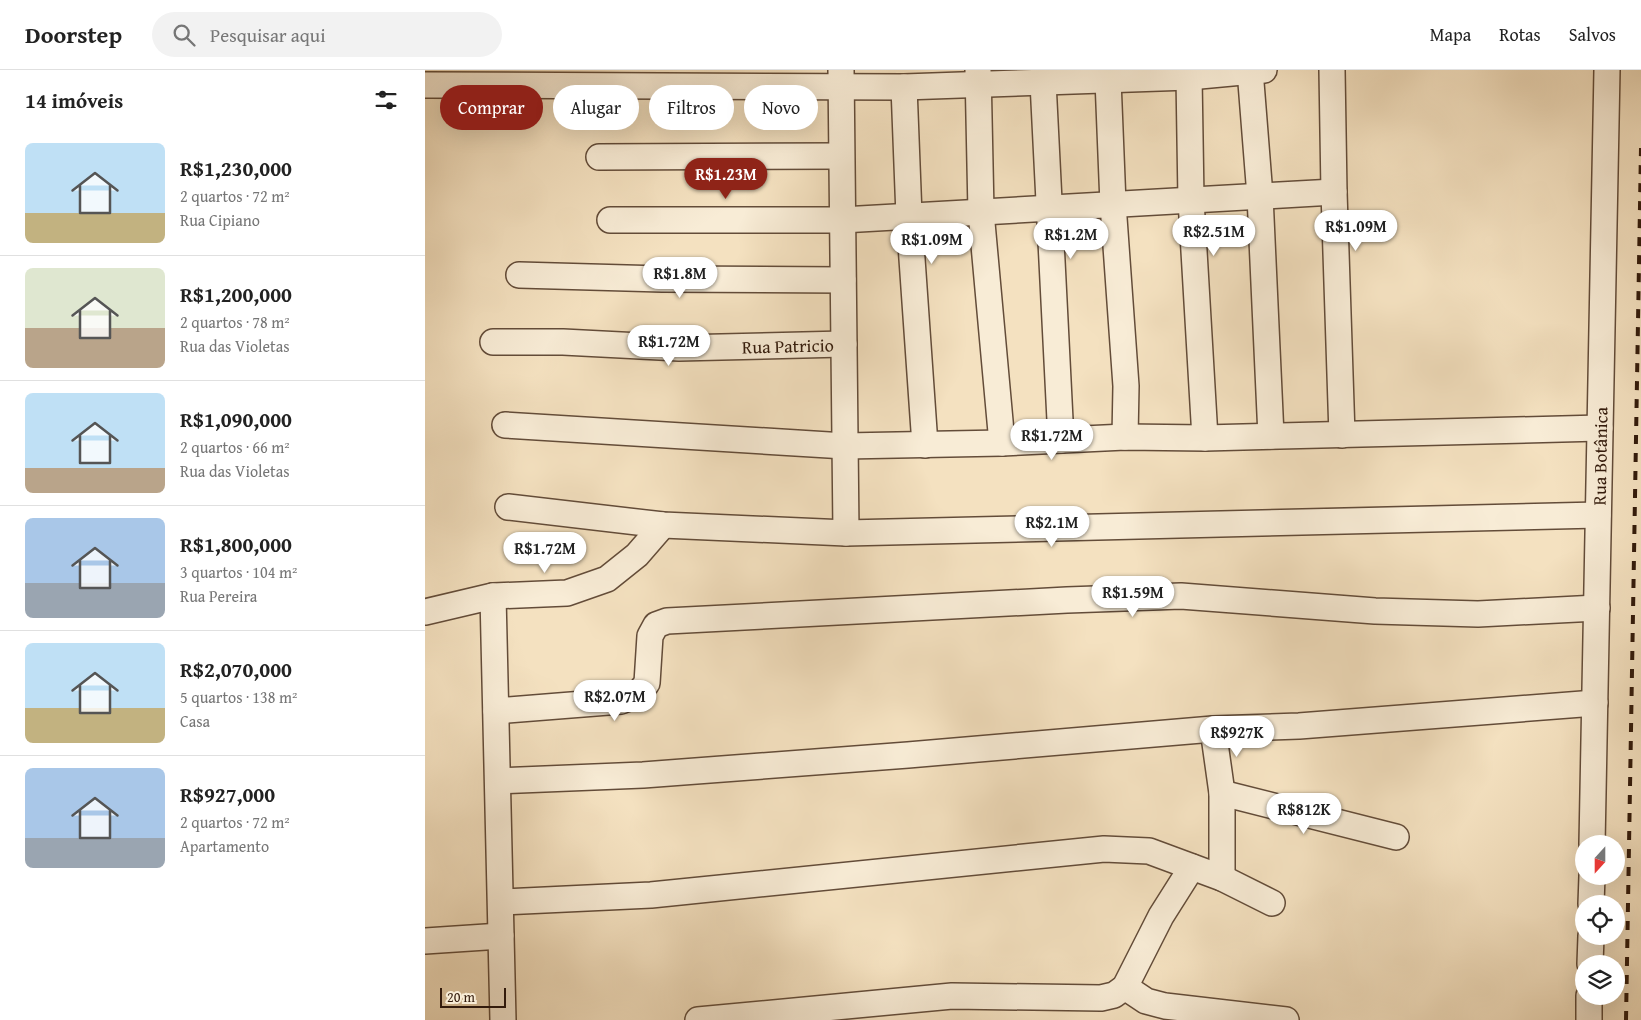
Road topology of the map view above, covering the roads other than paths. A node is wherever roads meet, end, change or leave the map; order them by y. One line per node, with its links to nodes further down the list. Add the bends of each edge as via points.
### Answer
1 (1332, 70): 14 (street)
2 (1607, 70): 28 (street, Rua Botânica)
3 (1254, 71): 6 (street); 15 (street)
4 (1147, 74): 6 (street); 8 (street)
5 (978, 77): 9 (street); 11 (street); 19 (street)
6 (1189, 77): 16 (street)
7 (841, 78): 10 (street); 11 (street); 12 (street)
8 (1109, 80): 9 (street); 17 (street)
9 (1043, 82): 18 (street)
10 (425, 85)
11 (904, 87): 20 (street)
12 (841, 156): 13 (street); 22 (street)
13 (599, 157)
14 (1334, 192): 15 (street); 29 (street)
15 (1260, 196): 16 (street); 30 (street)
16 (1191, 200): 17 (street); 32 (street)
17 (1113, 204): 18 (street); 31 (street, via 1126,386)
18 (1049, 208): 19 (street); 33 (street)
19 (981, 212): 20 (street); 34 (street)
20 (909, 216): 22 (street); 35 (street)
21 (610, 220): 22 (street)
22 (842, 220): 24 (street)
23 (519, 274): 24 (street)
24 (843, 280): 26 (street)
25 (493, 342): 26 (street, Rua Patricio, via 679,348)
26 (844, 344): 36 (street)
27 (505, 425): 36 (street)
28 (1600, 428): 29 (street); 38 (street, Rua Botânica)
29 (1342, 435): 30 (street)
30 (1271, 436): 32 (street)
31 (1125, 437): 32 (street); 33 (street)
32 (1205, 438)
33 (1061, 440): 34 (street)
34 (1002, 443): 35 (street)
35 (925, 444): 36 (street)
36 (845, 446): 40 (street)
37 (508, 507): 39 (street)
38 (1599, 515): 40 (street); 42 (street, Rua Botânica)
39 (663, 525): 40 (street); 41 (street, via 637,555 607,579 567,593)
40 (846, 533)
41 (493, 596): 43 (street); 45 (street)
42 (1597, 608): 44 (street, Rua Botânica); 45 (street, via 1478,614 1375,611 1181,596 667,621 655,625 650,636 647,683 637,695 621,702)
43 (425, 612)
44 (1595, 703): 46 (street, via 1299,726); 49 (street, Rua Botânica)
45 (496, 711): 47 (street)
46 (1213, 729): 47 (street, via 643,775); 48 (street)
47 (498, 781): 53 (street)
48 (1221, 793): 50 (street); 52 (street)
49 (1592, 835)
50 (1396, 837)
51 (1192, 866): 52 (street); 53 (street, via 1149,851 1104,849 651,896); 57 (street, via 1161,916)
52 (1222, 878): 54 (street)
53 (501, 902): 55 (street)
54 (1272, 903)
55 (501, 936): 56 (street); 59 (street)
56 (425, 941)
57 (1125, 988): 60 (street, via 1101,998 952,996); 61 (street, via 1146,1001 1165,1006)
58 (1589, 1005): 62 (street)
59 (503, 1020)
60 (698, 1020)
61 (1286, 1020)
62 (1589, 1020)

